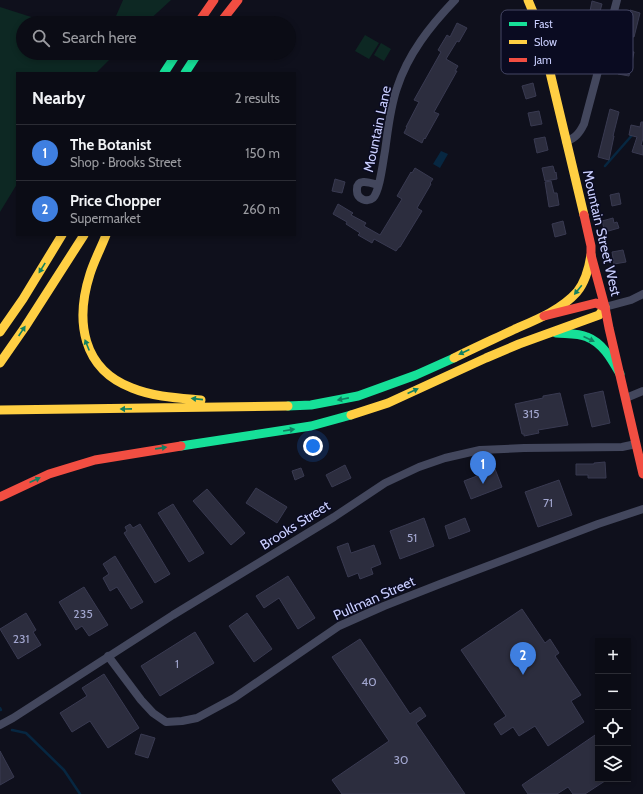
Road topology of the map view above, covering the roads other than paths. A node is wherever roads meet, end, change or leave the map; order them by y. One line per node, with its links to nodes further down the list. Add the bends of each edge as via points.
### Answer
1 (214, 0): 8 (main road)
2 (238, 0): 9 (main road)
3 (454, 0): 17 (street, Mountain Lane, via 436,20 406,66 390,116 383,168)
4 (528, 0): 6 (main road, Mountain Street West)
5 (617, 0): 7 (street)
6 (532, 10)
7 (614, 10)
8 (203, 16)
9 (225, 16)
10 (172, 60): 12 (main road)
11 (193, 60): 13 (main road)
12 (165, 72)
13 (186, 72)
14 (550, 74): 16 (main road, Mountain Street West)
15 (597, 74): 16 (street, via 584,124 577,136)
16 (566, 142): 21 (main road, Mountain Street West)
17 (378, 185)
18 (61, 236): 25 (main road, one-way to 25)
19 (83, 236): 27 (main road, one-way to 19)
20 (106, 236): 31 (main road, one-way to 20, via 143,392 108,375 96,361 83,335 82,318 88,280)
21 (591, 255): 23 (main road, Mountain Street West); 24 (main road, one-way to 24, via 588,271 578,291)
22 (643, 294): 23 (street)
23 (605, 307): 24 (main road, via 596,303); 26 (main road, via 599,315); 28 (main road, Mountain Street West)
24 (544, 316): 31 (main road, one-way to 31, via 416,375 358,396 311,405)
25 (0, 332)
26 (551, 333): 28 (main road, one-way to 28, via 580,335 596,342); 35 (main road, one-way to 26, via 49,474 94,460 311,426 346,417 388,403 486,358)
27 (0, 363)
28 (620, 374): 30 (main road, Mountain Street West)
29 (643, 391): 30 (street)
30 (626, 398): 33 (main road, Mountain Street West)
31 (249, 407): 32 (main road, one-way to 32)
32 (0, 410)
33 (636, 444): 34 (main road, Mountain Street West); 37 (street, Brooks Street, via 622,447 480,450 419,467 385,482 334,517)
34 (643, 474)
35 (0, 497)
36 (643, 509): 37 (street, Pullman Street, via 440,584 339,626 234,698 197,718 166,722 153,713)
37 (108, 656): 38 (street, Brooks Street)
38 (0, 725)

